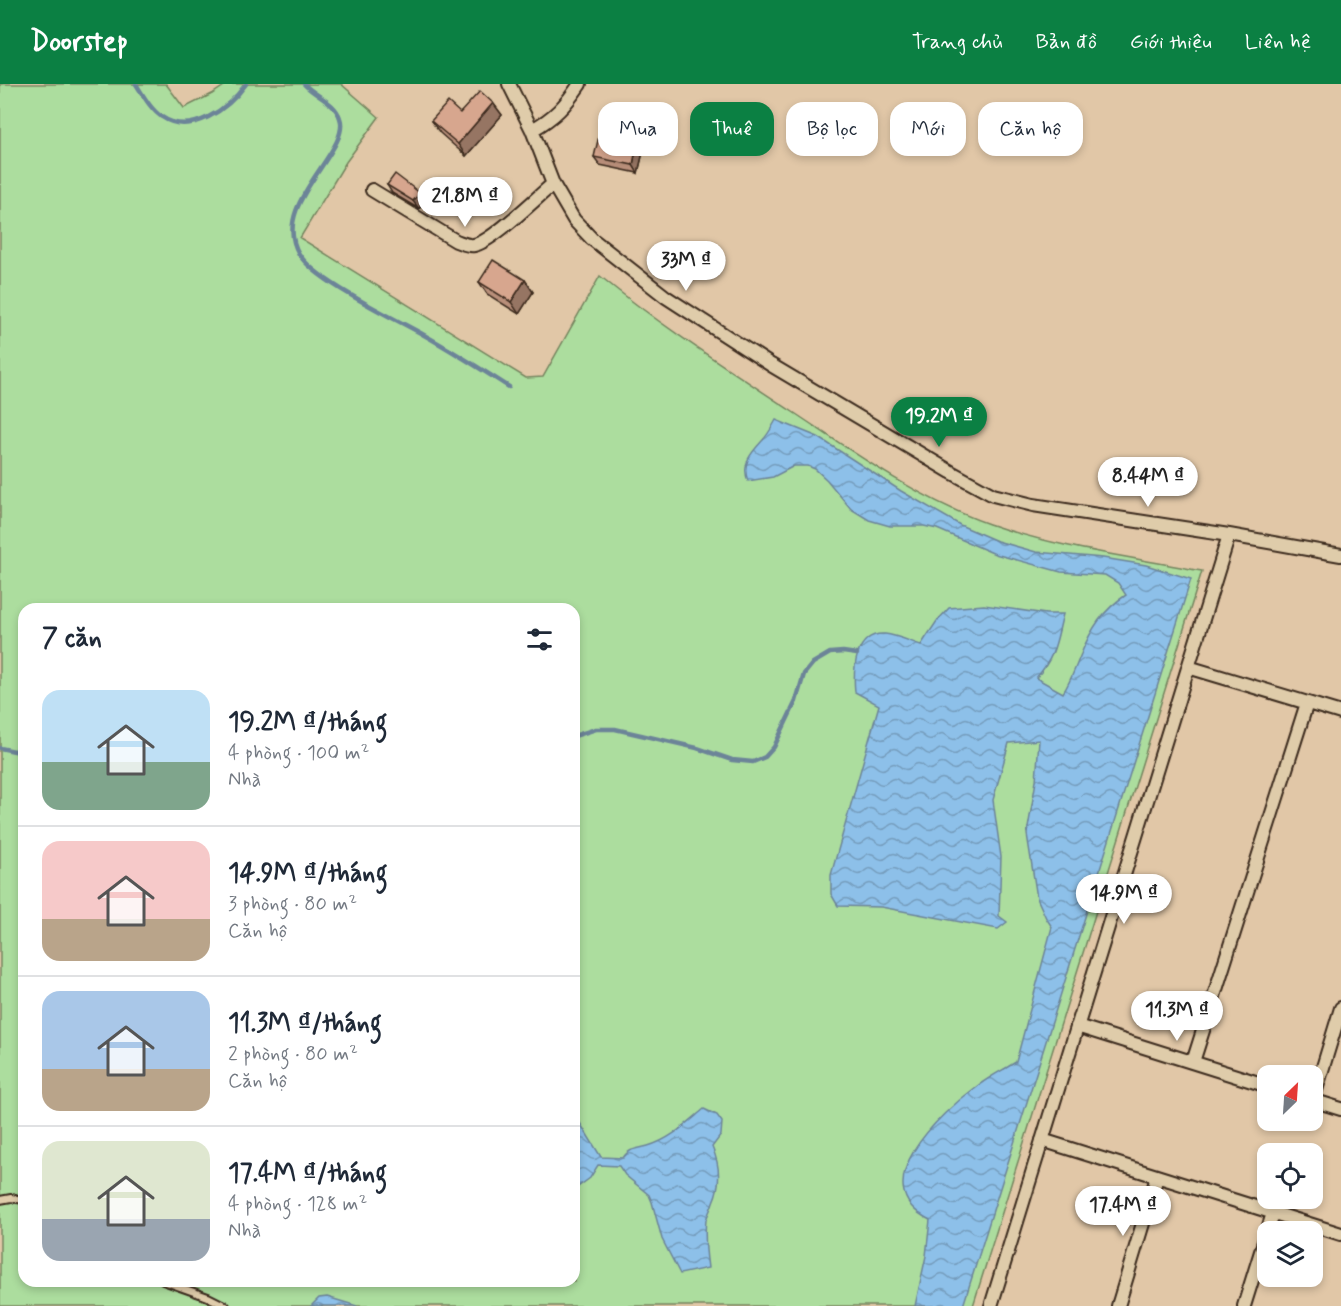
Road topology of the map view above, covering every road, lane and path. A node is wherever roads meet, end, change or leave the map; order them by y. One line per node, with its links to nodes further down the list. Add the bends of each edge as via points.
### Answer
1 (510, 84): 3 (street)
2 (580, 84): 3 (street, via 566,105)
3 (532, 130): 4 (street)
4 (553, 184): 5 (street, via 505,225 471,246 456,241); 6 (street, via 574,220 592,239 666,297 771,365 993,495 1033,505)
5 (372, 190)
6 (1229, 535): 7 (street); 8 (street)
7 (1341, 555)
8 (1188, 668): 9 (street); 12 (street)
9 (1307, 703): 10 (street); 13 (street)
10 (1341, 713)
11 (1341, 1008): 14 (street)
12 (1077, 1026): 13 (street); 18 (street)
13 (1193, 1062): 15 (street)
14 (1323, 1067)
15 (1257, 1082)
16 (1323, 1103): 17 (street)
17 (1341, 1109)
18 (1042, 1140): 19 (street); 26 (street)
19 (1157, 1176): 22 (street); 27 (street)
20 (18, 1199): 21 (lane)
21 (0, 1200)
22 (1273, 1213): 23 (street); 28 (street)
23 (1341, 1234)
24 (180, 1287): 25 (lane)
25 (226, 1306)
26 (991, 1306)
27 (1118, 1306)
28 (1244, 1306)

